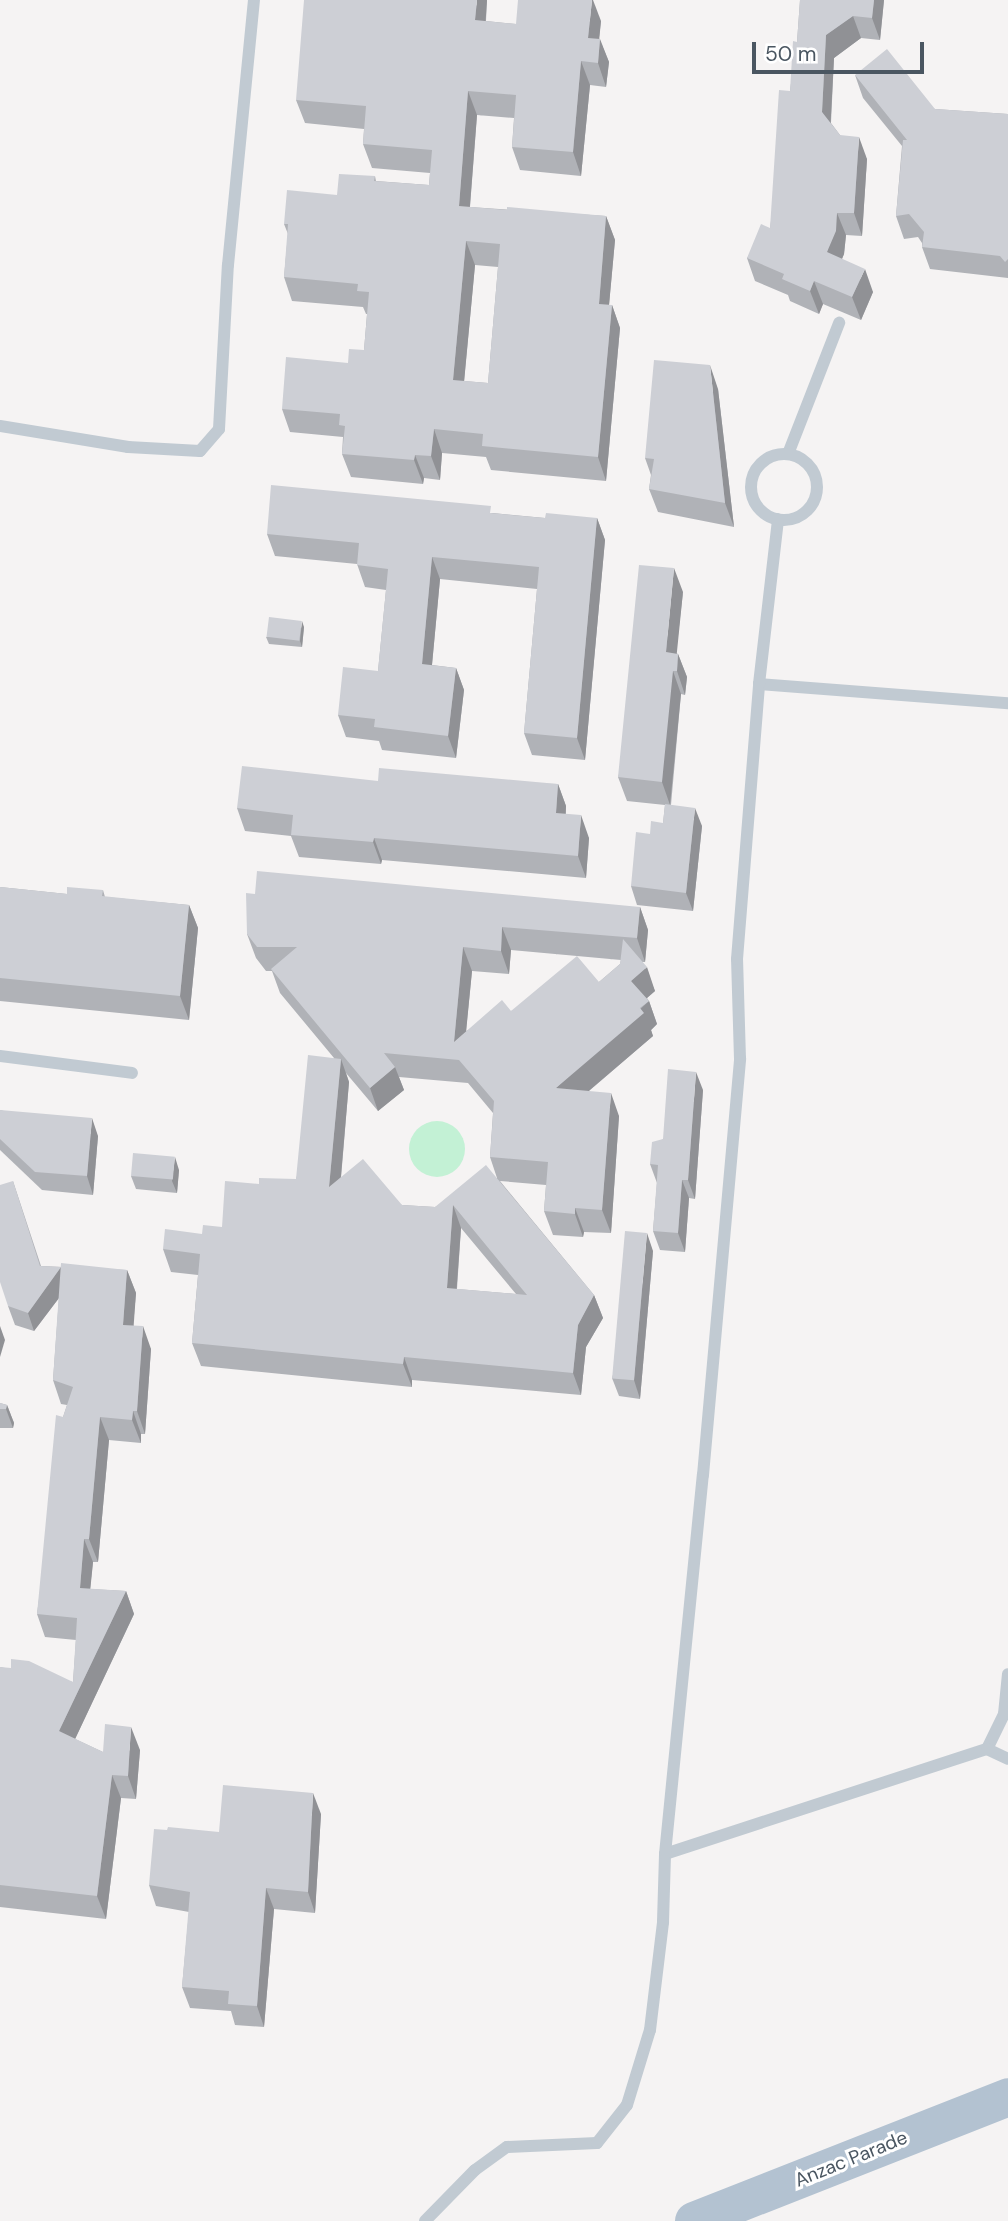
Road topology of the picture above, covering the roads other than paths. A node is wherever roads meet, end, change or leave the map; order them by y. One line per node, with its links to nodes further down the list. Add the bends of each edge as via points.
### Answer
1 (254, 0): 3 (lane, via 228,265 219,429 200,452 128,447)
2 (839, 323): 4 (lane)
3 (0, 426)
4 (788, 454): 5 (lane, via 766,459 752,476 753,499 767,515); 5 (lane, via 806,463 816,492 813,502 798,516)
5 (778, 519): 6 (lane)
6 (759, 684): 7 (lane); 13 (lane, via 737,959 739,1073)
7 (1008, 703)
8 (0, 1056): 9 (lane)
9 (132, 1073)
10 (1008, 1674): 11 (lane, via 1004,1714)
11 (987, 1749): 12 (lane); 13 (lane)
12 (1008, 1759)
13 (665, 1854): 15 (lane, via 663,1922 650,2030 627,2105 597,2143 507,2147 475,2170)
14 (1008, 2096): 16 (main road, Anzac Parade)
15 (425, 2221)
16 (694, 2221)

